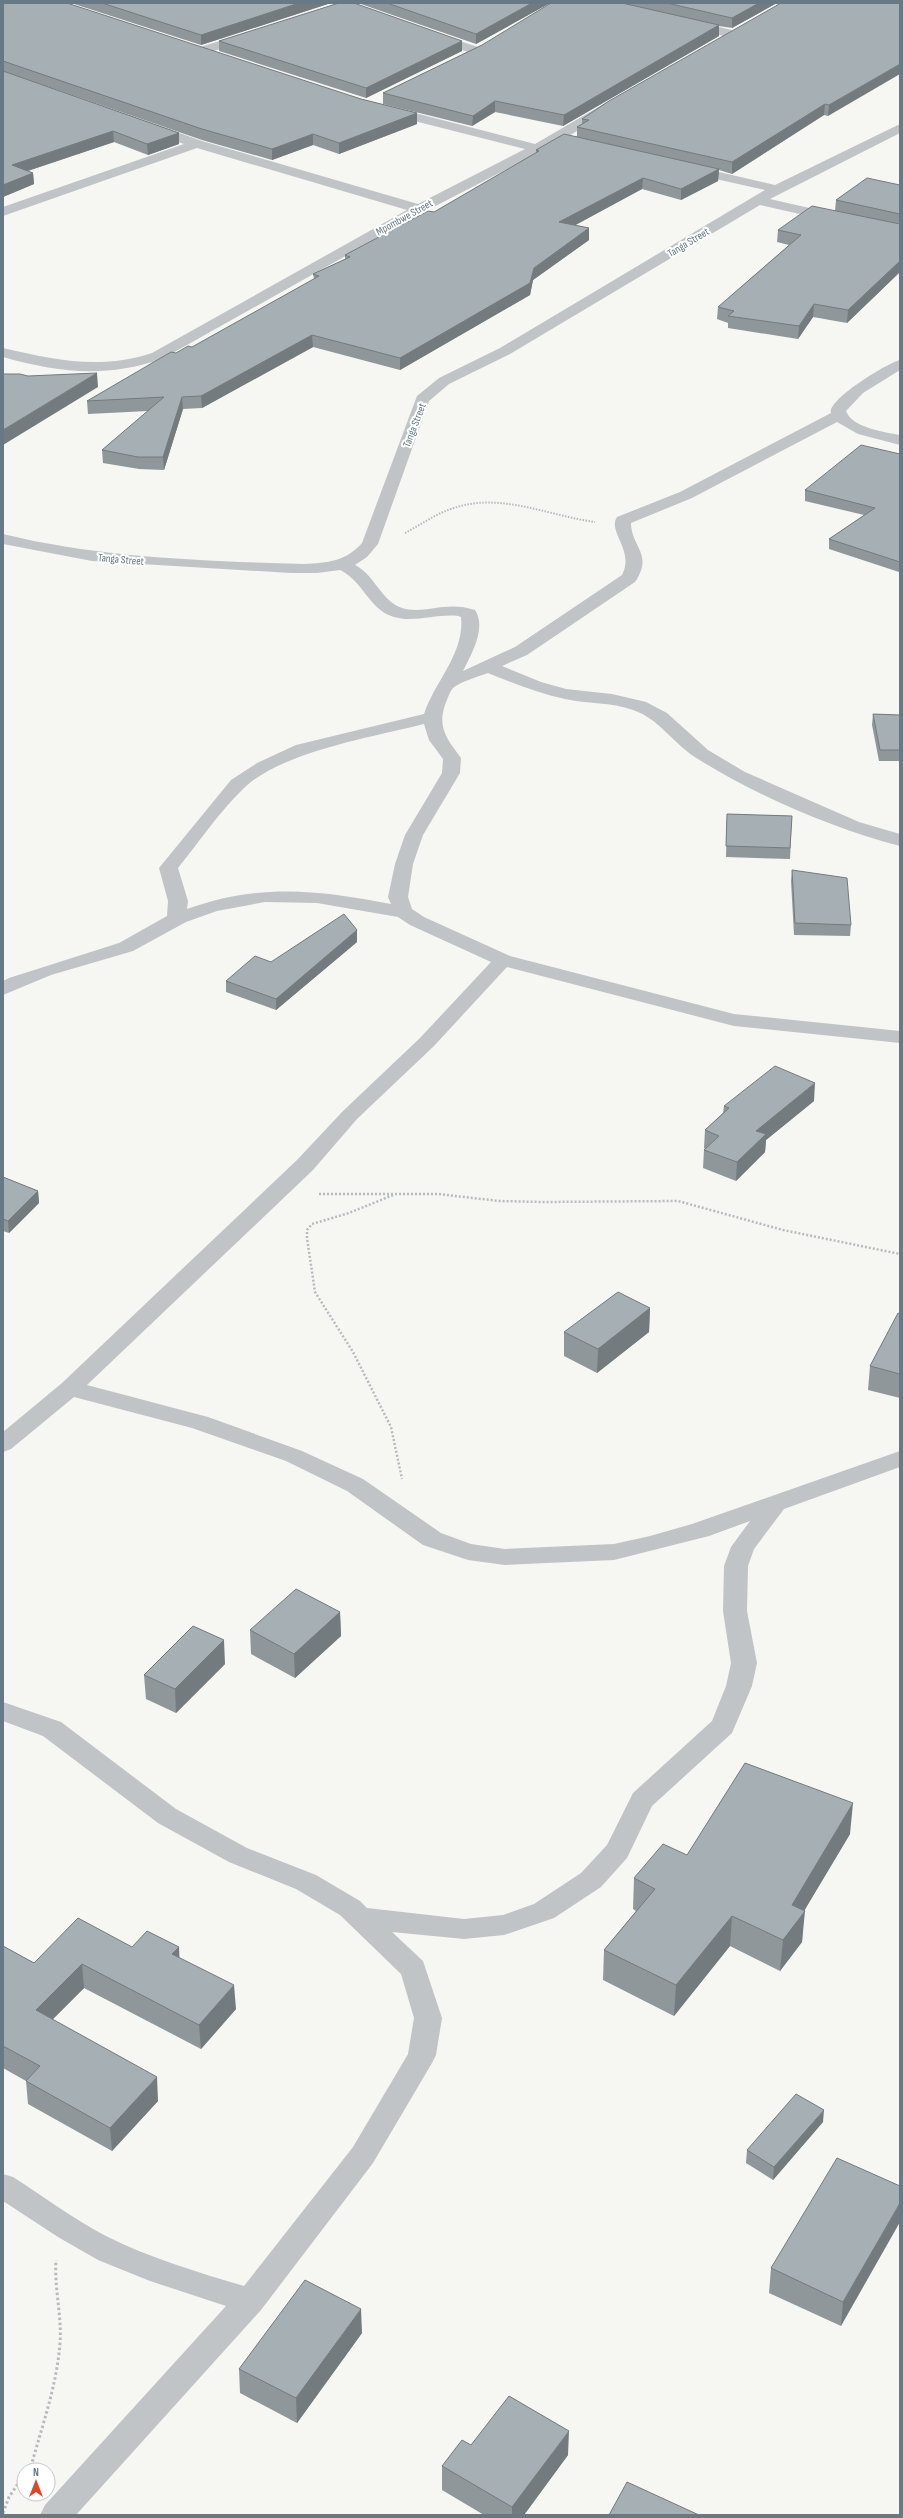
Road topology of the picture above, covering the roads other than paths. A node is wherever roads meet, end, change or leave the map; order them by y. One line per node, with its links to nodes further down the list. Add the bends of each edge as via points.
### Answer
1 (678, 21): 5 (street)
2 (745, 27): 5 (street)
3 (419, 31): 10 (street)
4 (256, 34): 9 (street)
5 (732, 34): 8 (street)
6 (490, 44): 10 (street)
7 (189, 46): 9 (street)
8 (713, 46)
9 (204, 50): 11 (street)
10 (477, 51): 12 (street)
11 (226, 58)
12 (464, 58)
13 (616, 101): 17 (street, Mpombwe Street)
14 (375, 107): 20 (street)
15 (140, 124): 19 (street)
16 (900, 128): 22 (street, Tanga Street)
17 (556, 138): 18 (street); 20 (street, Mpombwe Street)
18 (571, 141)
19 (197, 144): 24 (street); 25 (street)
20 (536, 148): 24 (street, Mpombwe Street)
21 (678, 166): 22 (street)
22 (777, 189): 23 (street, Tanga Street)
23 (758, 200): 26 (street); 32 (street, Tanga Street, via 505,351 444,381 422,399 370,544 360,555)
24 (419, 209): 27 (street, Mpombwe Street, via 157,356 136,365 110,369 76,369 37,362)
25 (3, 212)
26 (848, 220)
27 (3, 352)
28 (900, 364): 29 (street, via 858,390 840,406)
29 (838, 416): 30 (street, via 844,423); 33 (street, via 686,495 623,520 635,561 635,569 628,578 521,651)
30 (900, 440)
31 (3, 538): 32 (street, Tanga Street, via 25,545 107,560 297,568)
32 (342, 565): 34 (street, via 361,575 375,597 389,609 401,614 459,609 469,614 472,623 465,651)
33 (487, 666): 34 (street); 36 (street, via 541,687 640,706 660,717 702,754 739,776 852,826)
34 (446, 685): 35 (street)
35 (432, 717): 37 (street, via 437,740 452,758 451,772 414,835 404,864 398,897); 38 (street, via 302,749 263,767 237,784 168,868 178,900)
36 (900, 840)
37 (404, 912): 38 (street, via 320,896 267,894 241,898); 39 (street)
38 (177, 918): 40 (street, via 151,935 123,948 93,959 55,968)
39 (503, 960): 41 (street, via 734,1020); 42 (street, via 427,1042 350,1115 305,1165)
40 (3, 989)
41 (900, 1036)
42 (70, 1388): 43 (street); 47 (street, via 200,1422 294,1456 355,1485 432,1539 468,1552 505,1557 614,1552 650,1544)
43 (32, 1420): 44 (street); 45 (street)
44 (3, 1424)
45 (3, 1444)
46 (900, 1459): 47 (street)
47 (776, 1503): 49 (street, via 743,1547 736,1566 735,1611 744,1663 739,1686 723,1726 642,1800 618,1851 591,1880 544,1911 504,1924 464,1929)
48 (3, 1711): 49 (street, via 52,1729 167,1816 238,1855 306,1882)
49 (362, 1918): 51 (street, via 413,1969 428,2018 422,2055 364,2155)
50 (3, 2186): 51 (street, via 108,2251 143,2266)
51 (250, 2301): 52 (street)
52 (56, 2515)

